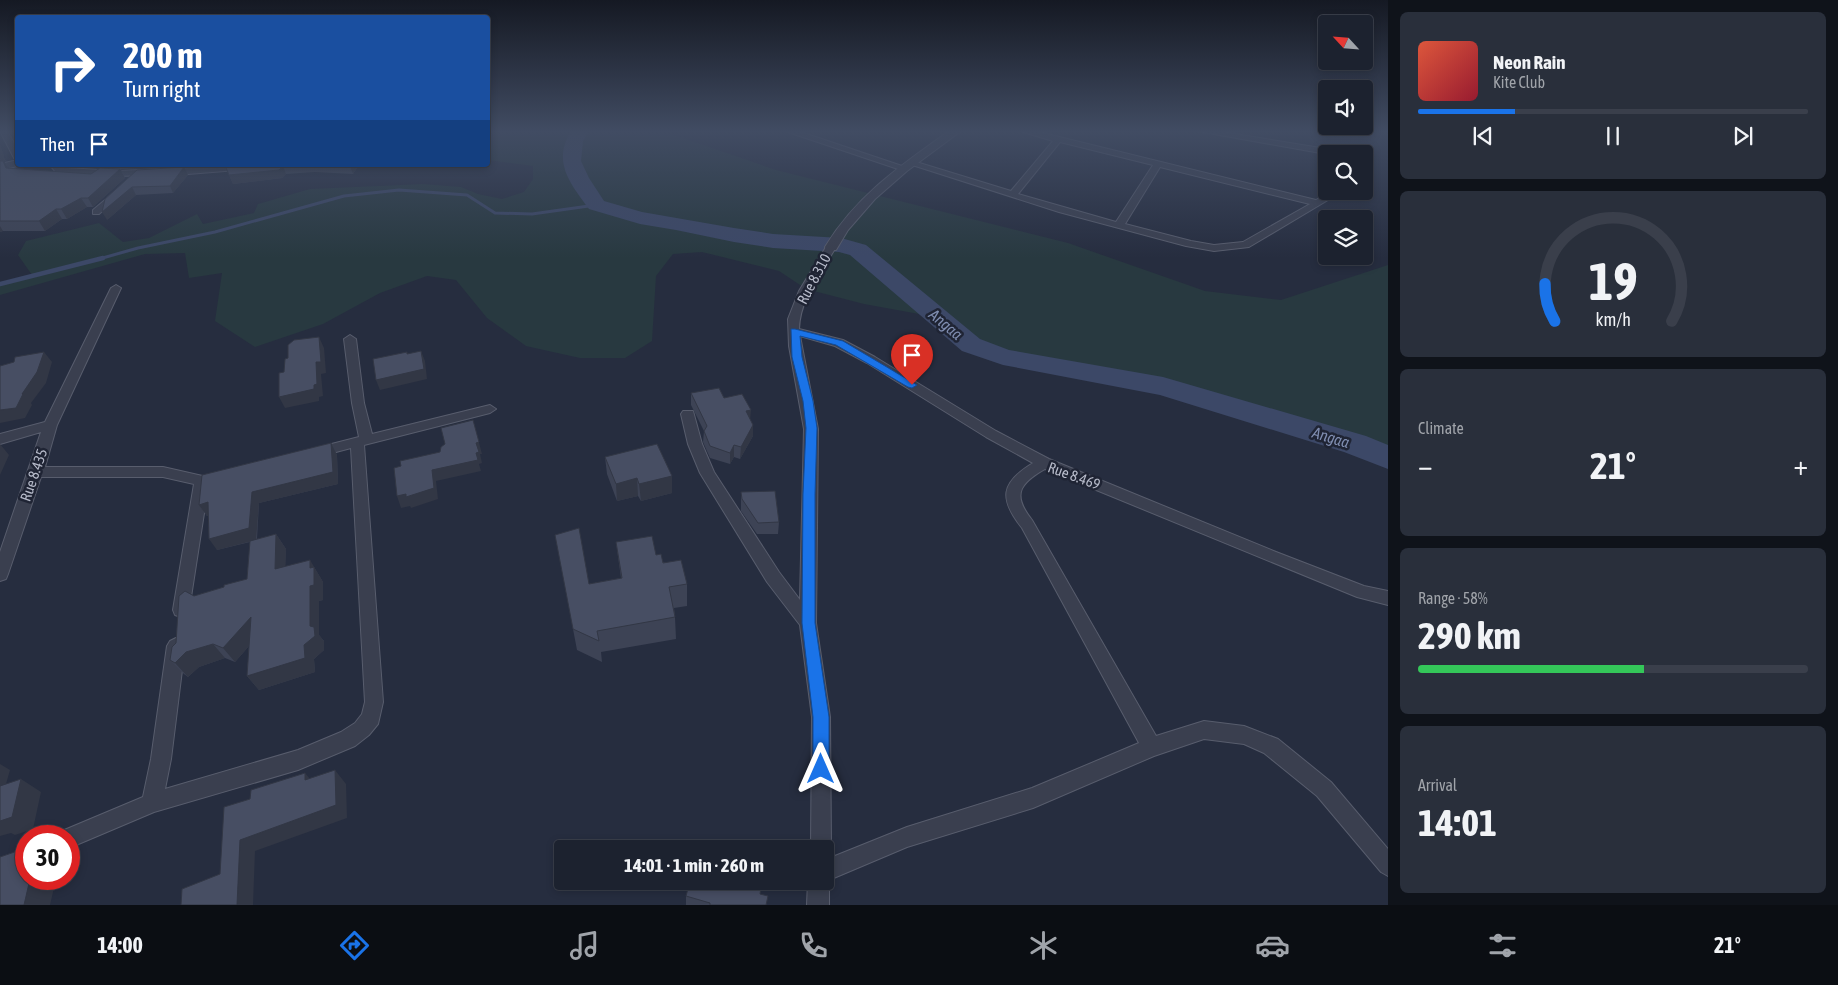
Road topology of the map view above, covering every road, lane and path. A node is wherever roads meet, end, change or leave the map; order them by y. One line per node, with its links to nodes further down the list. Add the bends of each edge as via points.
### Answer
1 (141, 173): 10 (street)
2 (898, 173): 12 (street, via 866,200)
3 (934, 173): 7 (street)
4 (1030, 173): 7 (street)
5 (1152, 173): 11 (street)
6 (1192, 173): 9 (street)
7 (1013, 194): 11 (street)
8 (1323, 200): 9 (street)
9 (1318, 203): 11 (street, via 1245,245 1228,248 1190,244)
10 (96, 212)
11 (1119, 225)
12 (834, 241): 14 (street, Rue 8.310, via 802,297 794,318)
13 (116, 288): 18 (street)
14 (795, 332): 22 (street, via 840,343); 26 (street, Rue 8.310, via 811,428)
15 (350, 339): 20 (street)
16 (490, 409): 20 (street)
17 (688, 414): 26 (street, via 695,444 707,473 773,577)
18 (50, 425): 19 (street, Rue 8.435); 23 (street, Rue 8.435)
19 (0, 439)
20 (362, 441): 21 (street); 28 (street, via 374,702 371,718 348,739 298,760)
21 (299, 456)
22 (1044, 463): 25 (street, Rue 8.469, via 1270,556 1363,592); 27 (street, Rue 8.469, via 1022,477 1014,490 1014,506)
23 (36, 472): 24 (street, Rue 8.435); 28 (street, via 162,472 207,480 178,630)
24 (0, 574)
25 (1388, 598)
26 (808, 623): 30 (street, Rue 8.310, via 821,717)
27 (1152, 747): 31 (street, via 1204,730 1244,735 1271,746 1324,789); 32 (street, via 1033,798 908,836)
28 (152, 802): 29 (street)
29 (80, 834)
30 (820, 840)
31 (1388, 865)
32 (834, 867)
33 (819, 890): 34 (street)
34 (818, 905)

